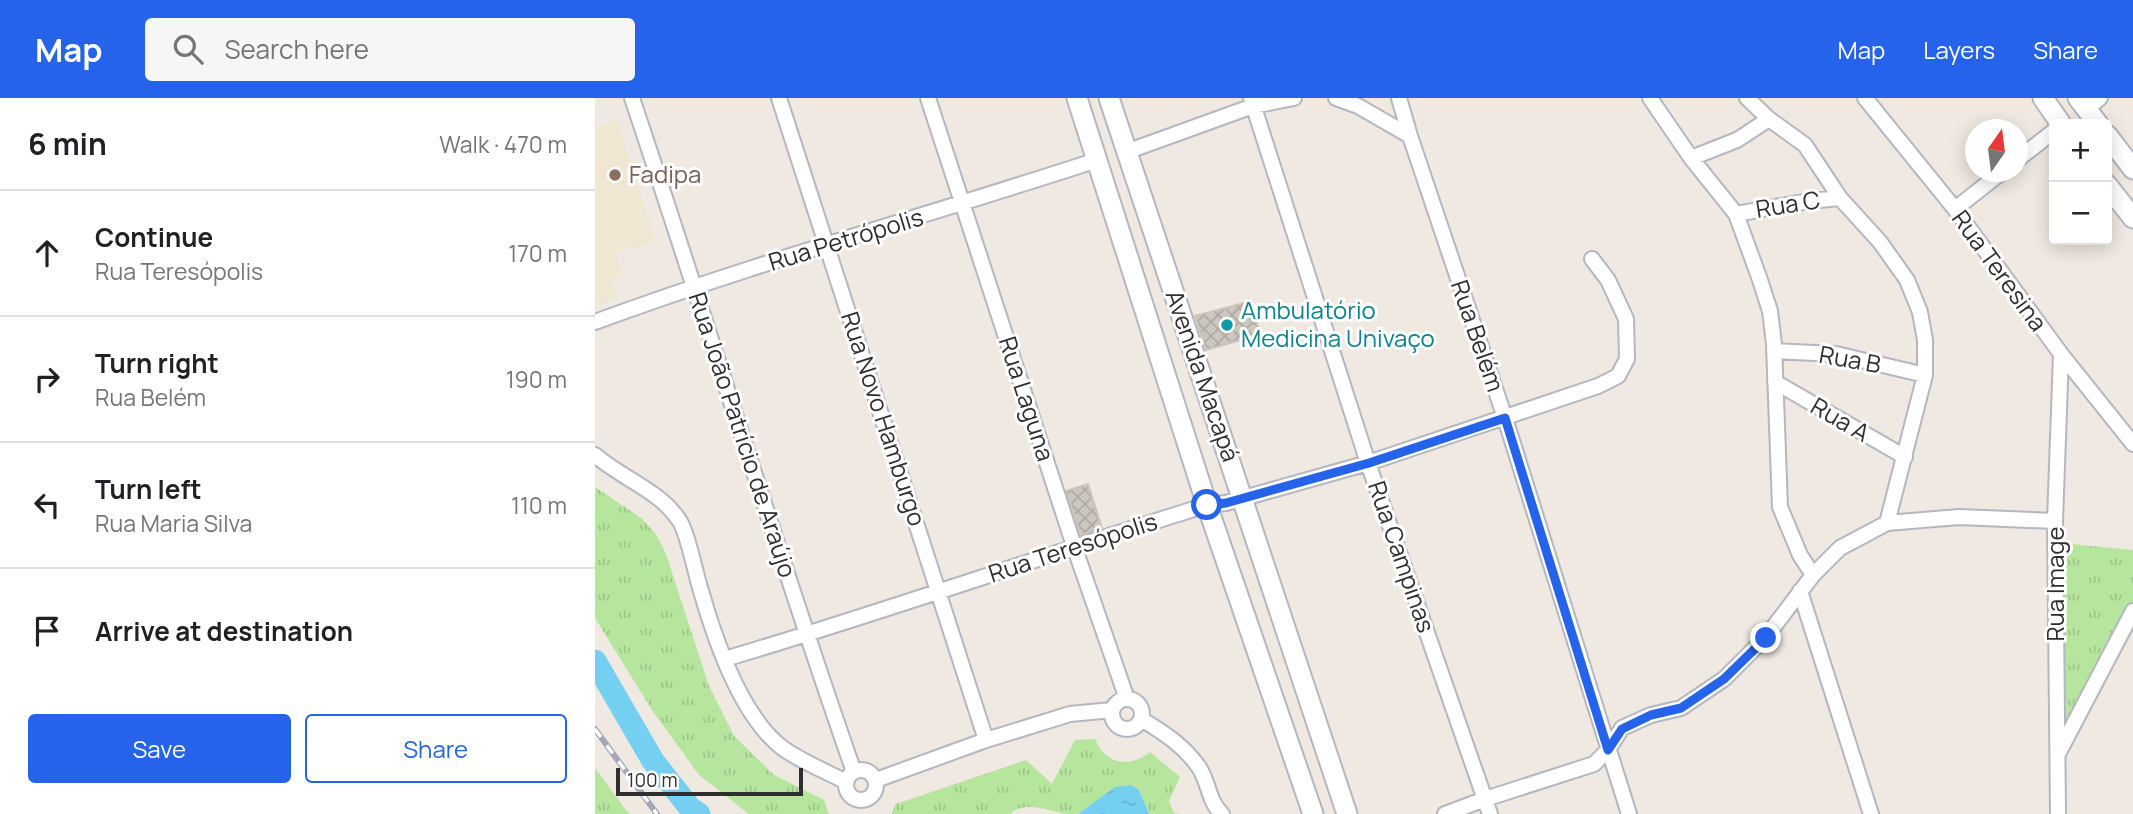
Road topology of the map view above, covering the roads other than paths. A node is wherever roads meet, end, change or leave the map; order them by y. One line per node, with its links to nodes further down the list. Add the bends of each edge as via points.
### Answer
1 (632, 98): 33 (street, Rua João Patrício de Araújo)
2 (779, 98): 31 (street, Rua Novo Hamburgo)
3 (928, 98): 27 (street, Rua Laguna)
4 (1077, 98): 22 (main road, Avenida Macapá)
5 (1109, 98): 19 (main road, Avenida Macapá)
6 (1294, 98): 13 (street)
7 (1336, 98): 17 (street)
8 (1399, 98): 17 (street, Rua Belém)
9 (1747, 98): 14 (street)
10 (1865, 98): 28 (street, Rua Teresina)
11 (2043, 98): 15 (main road)
12 (1656, 100): 21 (street)
13 (1252, 102): 19 (street); 43 (street, Rua Campinas)
14 (1769, 119): 21 (street, via 1737,140); 26 (street, via 1805,145)
15 (2058, 119)
16 (2049, 135): 20 (street)
17 (1410, 136): 39 (street, Rua Belém)
18 (2112, 142): 23 (main road)
19 (1126, 152): 44 (main road, Avenida Macapá)
20 (2028, 152)
21 (1691, 158): 29 (street)
22 (1097, 160): 27 (street, Rua Petrópolis); 45 (main road, Avenida Macapá)
23 (2133, 169)
24 (1989, 182): 28 (street)
25 (2112, 191): 30 (main road)
26 (1840, 198): 29 (street, Rua C); 37 (street, via 1907,281 1925,340)
27 (963, 205): 31 (street, Rua Petrópolis); 48 (street, Rua Laguna)
28 (1955, 209): 36 (street, Rua Teresina)
29 (1736, 214): 35 (street, via 1770,311)
30 (2133, 218)
31 (827, 246): 33 (street, Rua Petrópolis); 51 (street, Rua Novo Hamburgo)
32 (1592, 259): 39 (street, Rua Teresópolis, via 1608,280 1626,319 1626,359 1618,376)
33 (695, 285): 34 (street, Rua Petrópolis); 53 (street, Rua João Patrício de Araújo)
34 (595, 322)
35 (1774, 351): 37 (street, Rua B, via 1836,354); 38 (street)
36 (2060, 354): 40 (street, Rua Teresina); 46 (street, Rua Image)
37 (1926, 375): 42 (street)
38 (1775, 382): 42 (street, Rua A); 49 (street, via 1780,507)
39 (1505, 418): 43 (street, Rua Teresópolis); 59 (street, Rua Belém)
40 (2133, 444)
41 (595, 454): 54 (street, via 655,496 680,521)
42 (1905, 457): 47 (street)
43 (1369, 463): 44 (street, Rua Teresópolis); 63 (street, Rua Campinas)
44 (1243, 499): 45 (street, Rua Teresópolis); 66 (main road, Avenida Macapá)
45 (1207, 505): 48 (street, Rua Teresópolis); 65 (main road, Avenida Macapá)
46 (2055, 521): 47 (street, via 1959,517); 60 (street, Rua Image)
47 (1887, 523): 49 (street, via 1840,548)
48 (1074, 546): 51 (street, Rua Teresópolis); 55 (street, Rua Laguna)
49 (1813, 575): 50 (street)
50 (1800, 592): 59 (street, via 1766,638 1724,679 1681,708 1622,729); 70 (street)
51 (939, 593): 53 (street, Rua Teresópolis); 58 (street, Rua Novo Hamburgo)
52 (2133, 611): 60 (street)
53 (806, 635): 54 (street, Rua Teresópolis); 61 (street, Rua João Patrício de Araújo)
54 (725, 659): 61 (street, via 755,720 782,748)
55 (1127, 699): 56 (street); 57 (street, via 1139,705)
56 (1112, 710): 57 (street, via 1120,728 1135,727); 58 (street, via 1070,714)
57 (1141, 719): 64 (street, via 1168,735 1201,770)
58 (986, 740): 62 (street)
59 (1608, 750): 63 (street, via 1594,764); 69 (street, Rua Belém)
60 (2057, 755): 71 (street, Rua Image)
61 (850, 777): 62 (street, via 864,771); 62 (street, via 846,787 850,796 860,801 873,795)
62 (876, 780)
63 (1485, 799): 67 (street); 68 (street, Rua Campinas)
64 (1222, 814)
65 (1313, 814)
66 (1347, 814)
67 (1445, 814)
68 (1490, 814)
69 (1629, 814)
70 (1871, 814)
71 (2058, 814)

